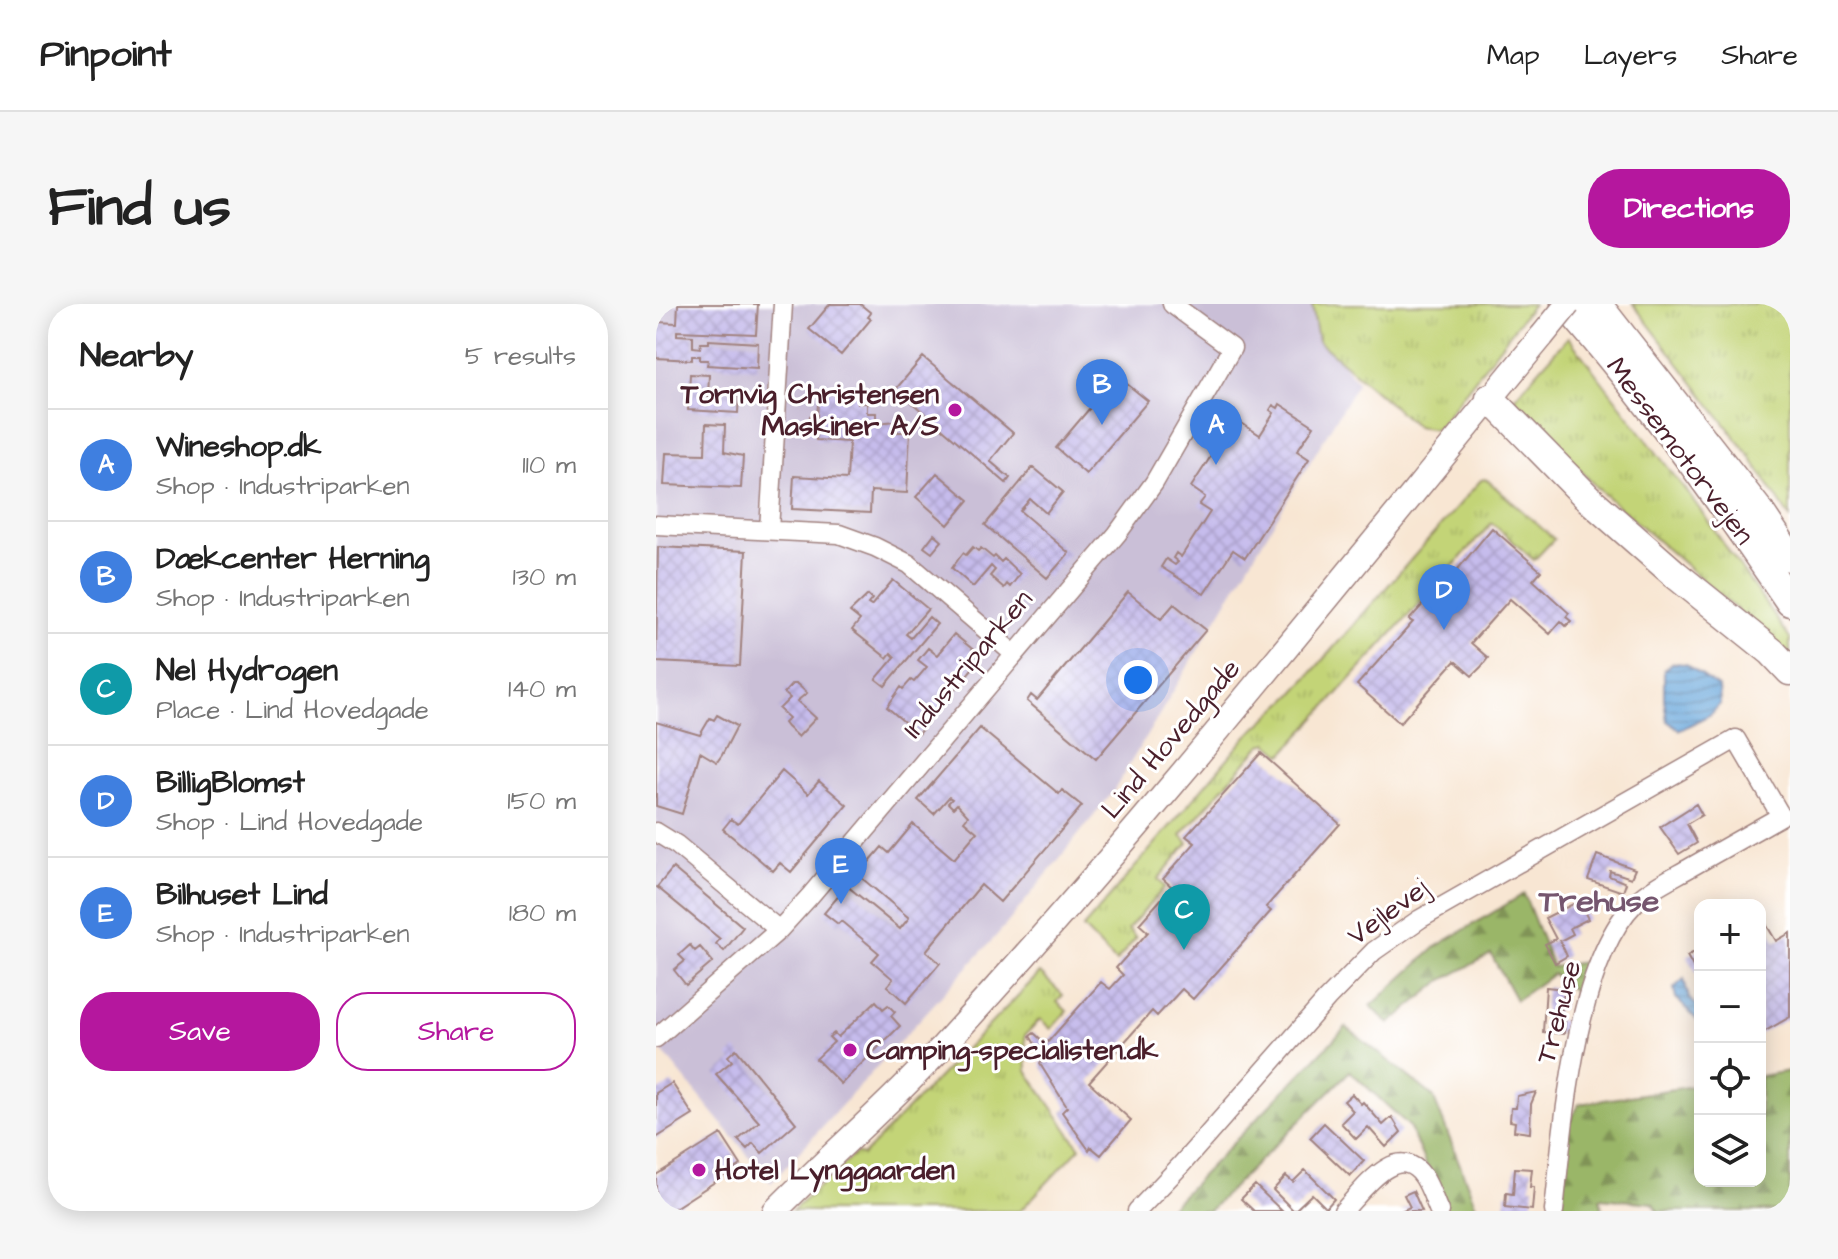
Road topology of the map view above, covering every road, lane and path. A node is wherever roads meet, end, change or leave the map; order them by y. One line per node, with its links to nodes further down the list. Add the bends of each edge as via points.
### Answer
1 (783, 304): 7 (street)
2 (1172, 304): 10 (street, Industriparken, via 1232,348 1154,483)
3 (1566, 304): 5 (main road, Lind Hovedgade, bridge); 9 (highway, Messemotorvejen)
4 (1597, 304): 8 (highway, Messemotorvejen)
5 (1490, 398): 11 (highway, via 1588,498); 16 (main road, Lind Hovedgade, via 1074,901 941,1049)
6 (656, 525): 7 (street)
7 (769, 530): 10 (street, via 839,534 909,564)
8 (1790, 557)
9 (1790, 602)
10 (1014, 654): 14 (street, Industriparken)
11 (1790, 671)
12 (1736, 739): 19 (street, Vejlevej, via 1420,919 1374,951); 22 (street, Trehuse, via 1781,816 1655,887 1618,925 1584,1009)
13 (656, 832): 14 (street)
14 (779, 930): 15 (street, Industriparken)
15 (656, 1038)
16 (795, 1191): 17 (main road, Lind Hovedgade); 18 (main road, Lind Hovedgade)
17 (767, 1211)
18 (775, 1211)
19 (1137, 1211)
20 (1343, 1211): 21 (street, via 1382,1170 1405,1163 1422,1175)
21 (1439, 1211)
22 (1554, 1211)

